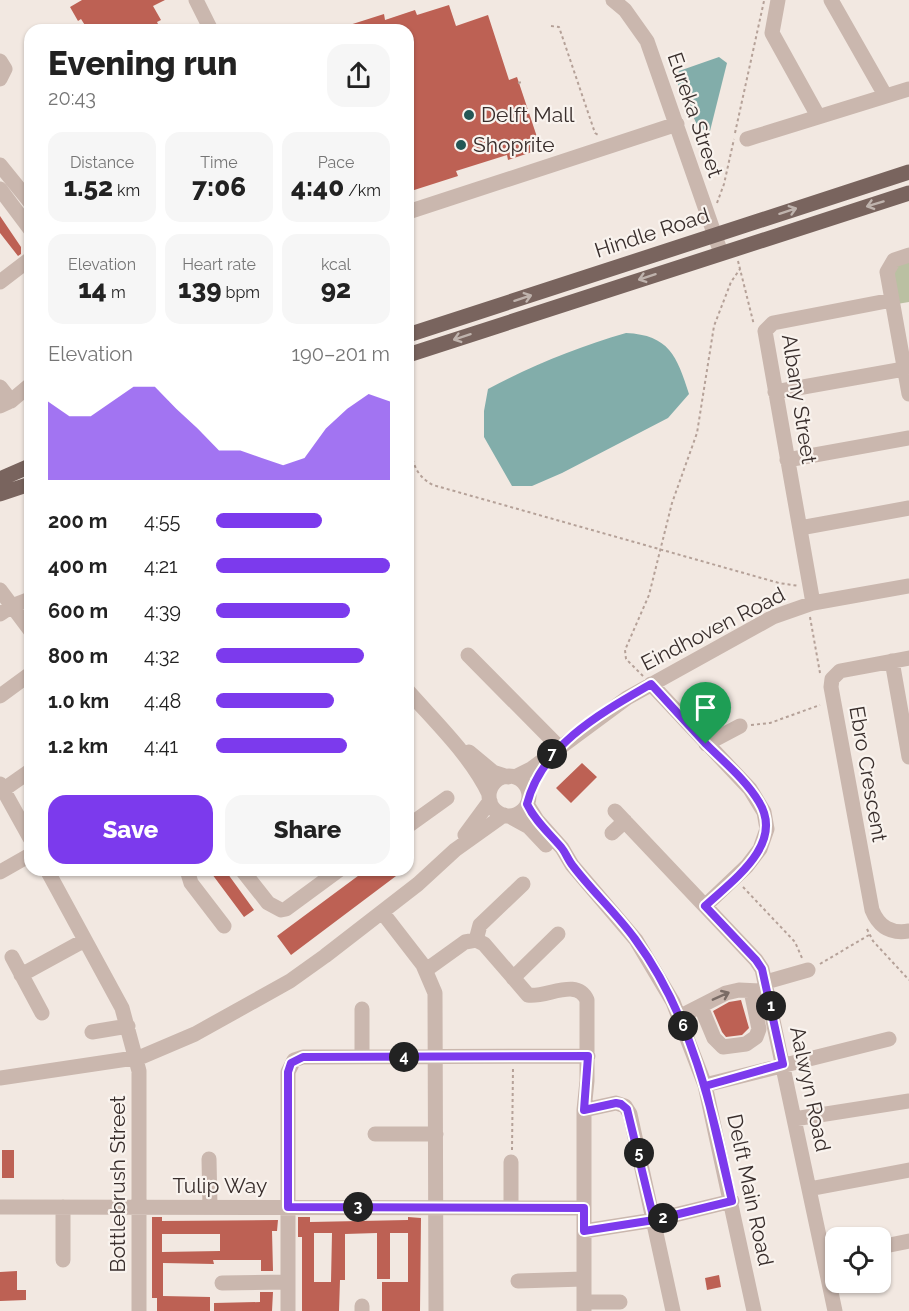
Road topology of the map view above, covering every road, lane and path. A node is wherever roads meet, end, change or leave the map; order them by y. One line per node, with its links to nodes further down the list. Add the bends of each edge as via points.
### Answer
1 (196, 0): 6 (street)
2 (613, 0): 15 (street, Eureka Street, via 647,41)
3 (764, 0): 23 (path, via 724,184)
4 (778, 0): 14 (street, via 772,33)
5 (831, 0): 13 (street)
6 (208, 24)
7 (551, 26): 16 (path, via 559,27 595,133)
8 (0, 62): 9 (street, via 4,69)
9 (0, 79)
10 (522, 82): 11 (path)
11 (518, 83)
12 (909, 89): 13 (street)
13 (885, 96): 14 (street)
14 (818, 116): 17 (street)
15 (677, 124): 24 (street); 26 (street, Eureka Street)
16 (604, 138)
17 (747, 139)
18 (0, 165): 22 (street)
19 (909, 172): 26 (main road, Hindle Road, one-way to 19)
20 (0, 189): 25 (street)
21 (909, 194): 27 (main road, Hindle Road, one-way to 27)
22 (24, 195)
23 (716, 205)
24 (414, 210)
25 (24, 221)
26 (715, 235): 27 (street, Eureka Street); 34 (main road, Hindle Road, one-way to 26)
27 (721, 253): 36 (main road, Hindle Road, one-way to 36)
28 (909, 255): 33 (street, via 894,260 888,268)
29 (737, 259): 31 (path)
30 (24, 264): 32 (street)
31 (740, 269): 35 (path); 52 (path, via 714,326 697,433 672,503)
32 (0, 282)
33 (892, 300): 37 (street); 40 (street, Albany Street, via 770,325 764,335)
34 (414, 333)
35 (758, 333)
36 (414, 353)
37 (904, 369): 40 (street); 41 (street)
38 (0, 387): 42 (street)
39 (24, 389): 42 (street)
40 (775, 392): 44 (street, Albany Street)
41 (909, 394)
42 (5, 403)
43 (909, 438): 44 (street)
44 (787, 460): 51 (street, Albany Street)
45 (414, 463): 52 (path, via 417,473 432,484)
46 (24, 469): 47 (main road)
47 (0, 479)
48 (24, 486): 49 (main road)
49 (0, 494)
50 (909, 508): 51 (street)
51 (800, 528): 54 (street, Albany Street)
52 (662, 550): 54 (path, via 779,583); 64 (path, via 649,596 625,650 626,659)
53 (909, 586): 57 (street, Eindhoven Road)
54 (810, 587): 57 (street, Albany Street)
55 (0, 590): 58 (street)
56 (24, 602): 58 (street)
57 (813, 603): 64 (street, Eindhoven Road, via 773,617)
58 (6, 610): 59 (street)
59 (24, 625)
60 (468, 654): 71 (street)
61 (909, 658): 62 (street, Ebro Crescent)
62 (892, 661): 67 (street, Ebro Crescent, via 837,673 831,683); 72 (street)
63 (24, 678): 65 (street)
64 (651, 684): 70 (street); 71 (street, Eindhoven Road)
65 (0, 696)
66 (414, 698): 69 (street)
67 (833, 700): 68 (path, via 770,723); 96 (street, Ebro Crescent, via 872,910)
68 (740, 726): 70 (street)
69 (444, 731): 74 (street, via 493,772); 76 (street, via 484,783)
70 (706, 744): 91 (street, via 756,796 766,821 760,849)
71 (556, 750): 74 (street, Eindhoven Road); 78 (street, Eindhoven Road, via 535,780)
72 (909, 757)
73 (24, 775): 75 (street)
74 (511, 777): 76 (street, via 495,782); 78 (street, via 524,784)
75 (1, 788): 81 (street)
76 (490, 797): 79 (street, via 492,807); 83 (street)
77 (447, 798): 80 (street)
78 (528, 799): 79 (street, via 520,813); 85 (street, Delft Main Road, via 537,820)
79 (506, 816): 83 (street); 85 (street, Delft Main Road, via 529,827)
80 (414, 822)
81 (24, 828)
82 (612, 833): 93 (street, Aalwyn Road, via 620,816)
83 (455, 850): 94 (street)
84 (24, 859): 86 (street)
85 (572, 865): 111 (street, Delft Main Road, via 636,940)
86 (0, 873)
87 (50, 876): 99 (street, Bottlebrush Street)
88 (189, 876): 95 (street)
89 (247, 876): 90 (street, via 268,903 281,910)
90 (329, 876)
91 (735, 879): 93 (street); 103 (path, via 795,942)
92 (523, 884): 100 (street, via 480,926)
93 (705, 906): 106 (street, Aalwyn Road, via 756,960)
94 (382, 912): 102 (street); 119 (street, via 290,981 195,1034)
95 (224, 926)
96 (883, 926): 97 (street, via 894,932); 103 (path)
97 (909, 931)
98 (558, 934): 105 (street)
99 (85, 940): 104 (street); 112 (street, Bottlebrush Street)
100 (476, 940): 102 (street, via 465,942); 105 (street)
101 (12, 957): 104 (street)
102 (426, 970): 117 (street, via 435,993)
103 (808, 970): 106 (street)
104 (21, 975): 110 (street)
105 (513, 978): 115 (street, via 532,996 570,989 582,992 588,1004)
106 (767, 986): 107 (street); 120 (street, Aalwyn Road)
107 (751, 991): 108 (street, one-way to 107, via 726,993); 108 (street, via 759,1029 746,1044 720,1046)
108 (702, 1007): 111 (street)
109 (362, 1009): 116 (street)
110 (42, 1013)
111 (679, 1017): 122 (street, Delft Main Road)
112 (128, 1026): 113 (street); 119 (street, Bottlebrush Street)
113 (92, 1032)
114 (889, 1039): 120 (street)
115 (588, 1056): 118 (street); 124 (street)
116 (362, 1057): 117 (street); 137 (street, via 303,1057 289,1067)
117 (436, 1057): 118 (street); 127 (street)
118 (513, 1057): 129 (path)
119 (135, 1058): 121 (street); 135 (street, Bottlebrush Street, via 139,1071)
120 (783, 1064): 122 (street); 125 (street, Aalwyn Road)
121 (0, 1078)
122 (705, 1086): 132 (street, Delft Main Road)
123 (909, 1101): 125 (street)
124 (584, 1110): 140 (street); 141 (street, via 616,1103 627,1109)
125 (794, 1119): 131 (street, Aalwyn Road)
126 (375, 1134): 127 (street)
127 (436, 1134): 138 (street)
128 (209, 1159): 136 (street)
129 (512, 1162): 139 (street)
130 (909, 1170): 131 (street)
131 (809, 1189): 143 (street, Aalwyn Road)
132 (732, 1201): 141 (street); 158 (street, Delft Main Road)
133 (0, 1207): 134 (street, Tulip Way)
134 (63, 1207): 135 (street, Tulip Way); 146 (street)
135 (139, 1207): 136 (street, Tulip Way); 154 (street, Bottlebrush Street)
136 (210, 1207): 137 (street, Tulip Way)
137 (288, 1207): 138 (street, Tulip Way); 149 (street)
138 (436, 1207): 139 (street, Tulip Way); 156 (street)
139 (511, 1208): 140 (street, Tulip Way)
140 (584, 1208): 142 (street)
141 (654, 1220): 142 (street); 157 (street)
142 (584, 1231): 147 (street)
143 (825, 1240)
144 (909, 1241): 145 (street)
145 (891, 1245)
146 (63, 1260)
147 (584, 1280): 148 (street); 153 (street)
148 (518, 1281)
149 (288, 1282): 150 (street); 155 (street)
150 (222, 1283)
151 (833, 1293): 159 (street, Aalwyn Road)
152 (620, 1302): 153 (street)
153 (584, 1307)
154 (139, 1311)
155 (288, 1311)
156 (436, 1311)
157 (673, 1311)
158 (754, 1311)
159 (835, 1311)

